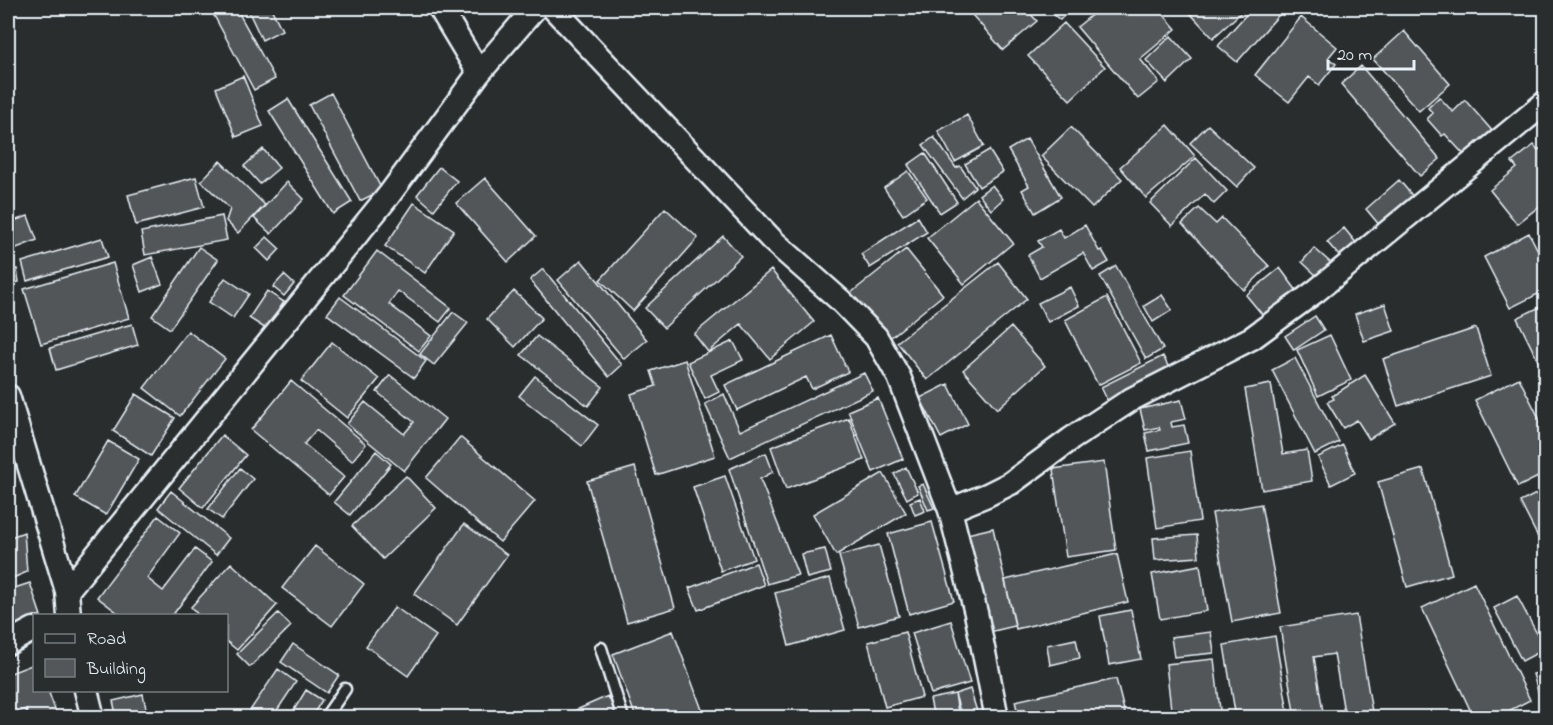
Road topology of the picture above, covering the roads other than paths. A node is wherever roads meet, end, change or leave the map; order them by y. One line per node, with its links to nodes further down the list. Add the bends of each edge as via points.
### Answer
1 (440, 8): 4 (street)
2 (535, 8): 4 (street)
3 (553, 8): 7 (street, via 773,241 876,337 899,377)
4 (479, 73): 8 (street, via 389,195)
5 (1545, 102): 7 (street, via 1316,291 1252,338 1132,399 1011,483)
6 (8, 396): 8 (street)
7 (950, 510): 17 (street)
8 (66, 608)
9 (33, 630): 10 (street)
10 (8, 643)
11 (601, 648): 16 (lane)
12 (345, 689): 15 (lane)
13 (87, 692): 14 (street)
14 (93, 717)
15 (325, 717)
16 (623, 717)
17 (997, 717)

